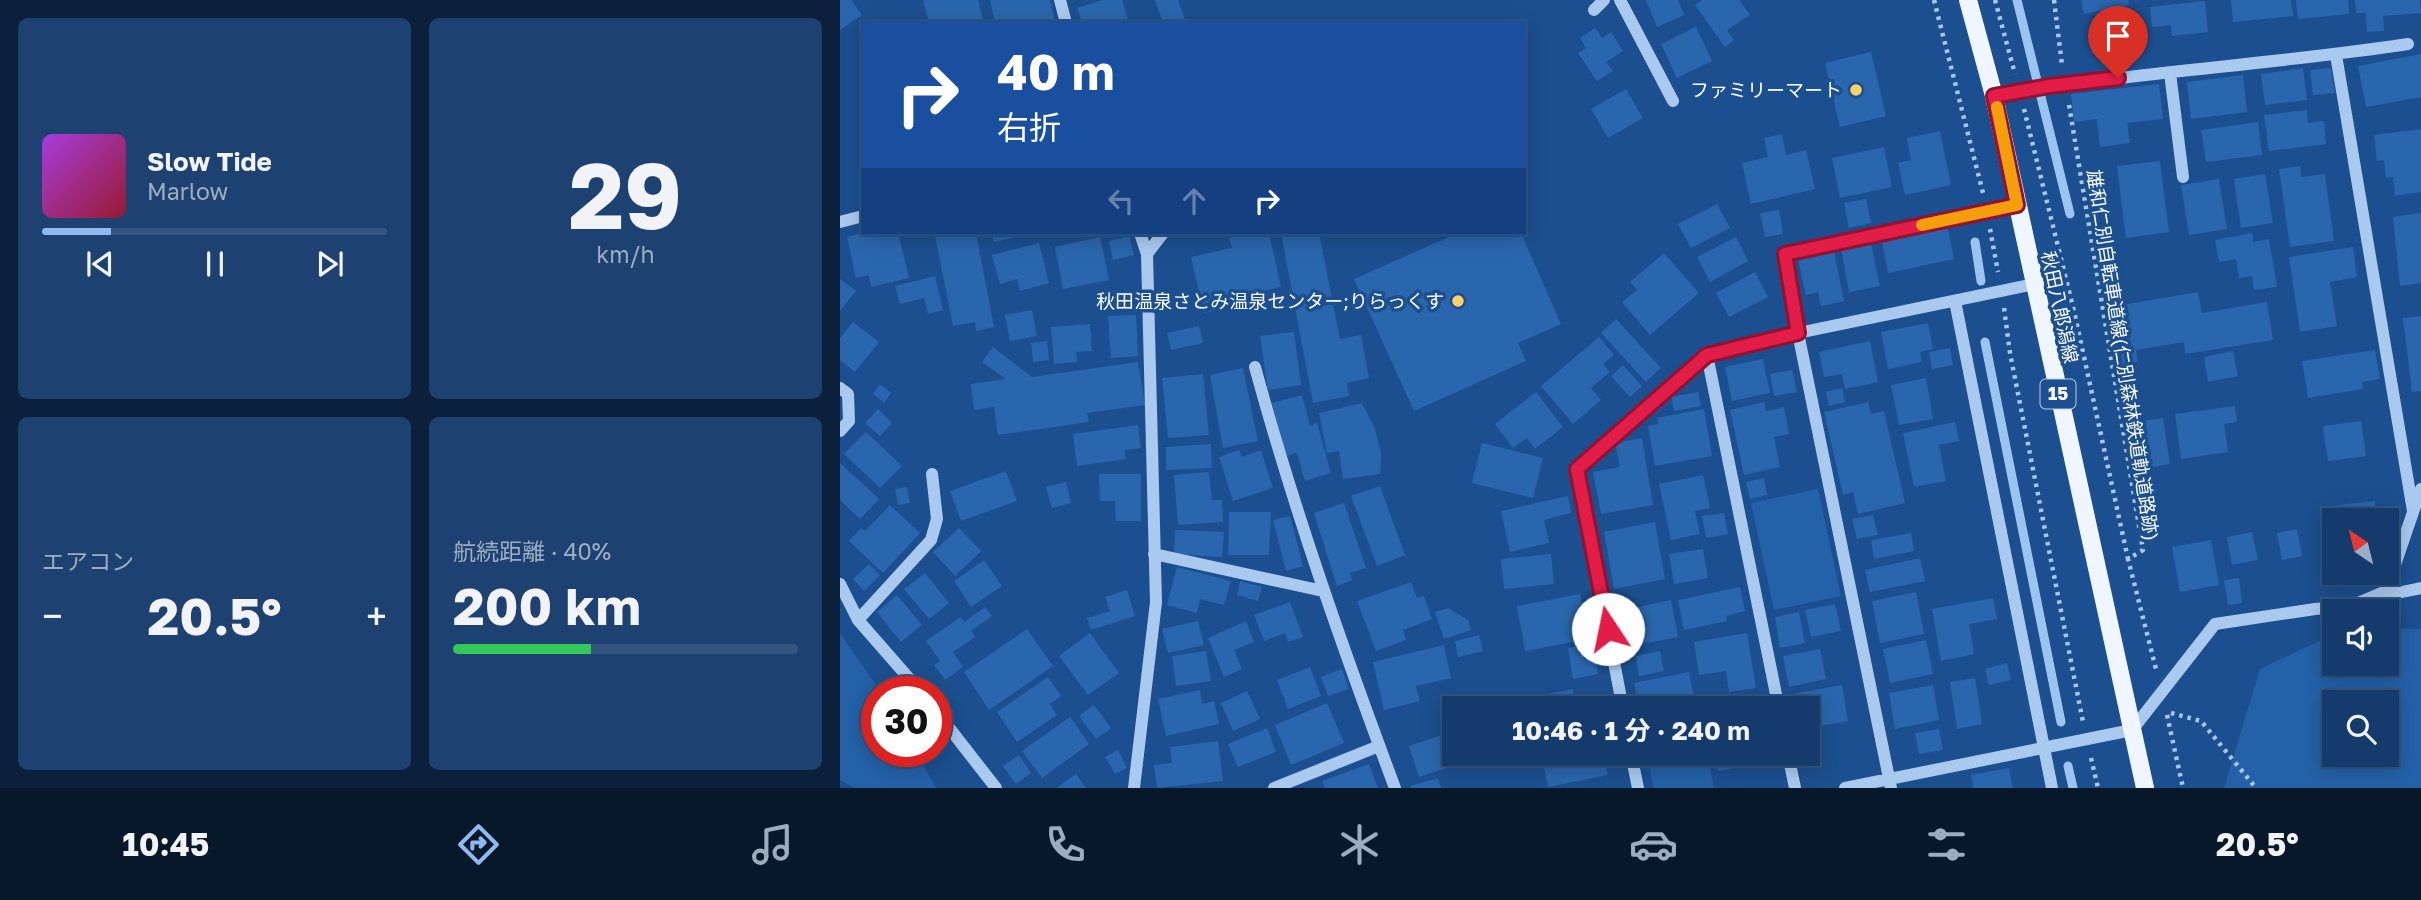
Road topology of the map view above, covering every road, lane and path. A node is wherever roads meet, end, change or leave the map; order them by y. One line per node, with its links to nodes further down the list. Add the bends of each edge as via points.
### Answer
1 (1060, 0): 9 (street)
2 (1604, 0): 8 (street)
3 (1620, 0): 16 (street)
4 (1934, 0): 19 (path)
5 (1968, 0): 15 (main road, 秋田八郎潟線 / 15)
6 (1995, 0): 14 (path)
7 (2053, 0): 13 (path, 雄和仁別自転車道線(仁別森林鉄道軌道路跡))
8 (1594, 10)
9 (1065, 21)
10 (2408, 44): 11 (street)
11 (2336, 55): 12 (street); 35 (street)
12 (2170, 73): 13 (street); 17 (street)
13 (2065, 84): 14 (street); 37 (path, 雄和仁別自転車道線(仁別森林鉄道軌道路跡), via 2143,550)
14 (2024, 90): 15 (street); 37 (path)
15 (1994, 96): 18 (main road, 秋田八郎潟線 / 15)
16 (1673, 101)
17 (2183, 177)
18 (2017, 205): 19 (street); 25 (main road, 秋田八郎潟線 / 15)
19 (1987, 211): 26 (path); 28 (street, via 1785,254)
20 (861, 217): 21 (street)
21 (840, 222)
22 (1141, 235): 24 (street)
23 (1161, 235): 24 (street)
24 (1147, 254): 36 (street)
25 (2034, 284): 26 (street); 47 (main road, 秋田八郎潟線 / 15)
26 (2002, 292): 27 (street); 49 (path, via 2010,353)
27 (1955, 302): 28 (street); 51 (street)
28 (1798, 333): 29 (street); 54 (street)
29 (1707, 355): 45 (street, via 1577,469); 46 (street)
30 (1255, 367): 40 (street)
31 (840, 388): 32 (street, via 848,394 849,421)
32 (840, 431)
33 (932, 474): 42 (street, via 937,519 931,540)
34 (2421, 489): 35 (street)
35 (2413, 511): 41 (street)
36 (1154, 554): 40 (street); 56 (street, via 1156,602)
37 (2128, 559): 44 (path, 雄和仁別自転車道線(仁別森林鉄道軌道路跡))
38 (840, 584): 42 (street)
39 (2421, 587): 41 (street)
40 (1323, 591): 50 (street)
41 (2386, 591): 44 (street, via 2351,606 2215,624)
42 (858, 620): 43 (street)
43 (907, 676)
44 (2162, 692): 47 (street)
45 (1621, 696)
46 (1776, 696)
47 (2132, 730): 49 (street); 64 (main road, 秋田八郎潟線 / 15)
48 (952, 732): 55 (street)
49 (2087, 740): 51 (street); 63 (path)
50 (1379, 746): 57 (street); 58 (street)
51 (2044, 748): 54 (street); 62 (street)
52 (1633, 766): 59 (street)
53 (1790, 766): 60 (street)
54 (1891, 784): 61 (street)
55 (996, 788)
56 (1134, 788)
57 (1274, 788)
58 (1395, 788)
59 (1638, 788)
60 (1795, 788)
61 (1844, 788)
62 (2052, 788)
63 (2098, 788)
64 (2145, 788)
65 (2183, 788): 66 (path, via 2166,712 2202,721)
66 (2256, 788)

